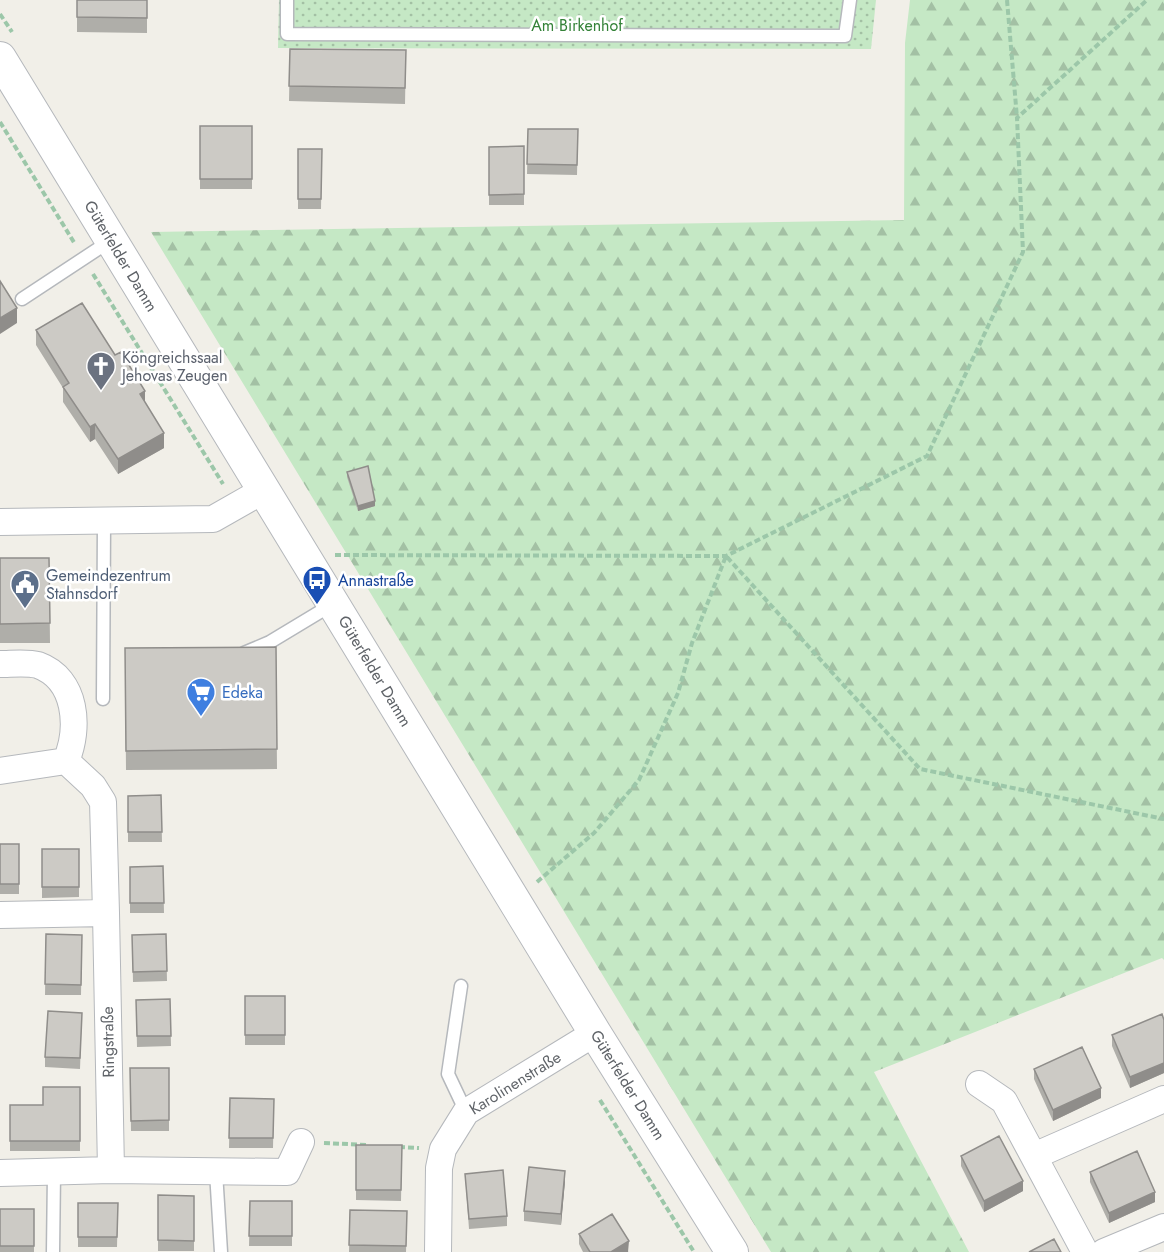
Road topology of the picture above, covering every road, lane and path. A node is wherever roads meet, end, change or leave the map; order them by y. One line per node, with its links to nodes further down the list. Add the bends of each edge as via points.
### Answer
1 (287, 0): 2 (lane, via 287,34 797,36 845,36)
2 (850, 0)
3 (1007, 0): 6 (path)
4 (1147, 0): 6 (path)
5 (0, 58): 8 (street, Güterfelder Damm)
6 (1017, 118): 16 (path, via 1023,252 927,456)
7 (0, 122): 9 (path)
8 (111, 241): 9 (lane); 11 (street, Güterfelder Damm)
9 (83, 259): 10 (lane); 12 (path)
10 (22, 299)
11 (264, 490): 12 (street); 15 (street, Güterfelder Damm)
12 (236, 506): 14 (street, via 213,519)
13 (0, 522): 14 (street)
14 (104, 522): 20 (lane)
15 (304, 555): 16 (path); 17 (street, Güterfelder Damm)
16 (726, 556): 23 (path, via 921,769); 24 (path, via 692,643 678,693 639,780 594,833)
17 (333, 604): 18 (lane, via 270,642); 24 (street, Güterfelder Damm)
18 (240, 655)
19 (0, 664): 21 (street, via 37,665 60,678 72,700 74,743)
20 (103, 699)
21 (66, 761): 22 (street); 25 (street, Ringstraße, via 93,786 102,802)
22 (0, 771)
23 (1164, 819)
24 (515, 901): 28 (street, Güterfelder Damm)
25 (106, 913): 26 (street); 38 (street, Ringstraße)
26 (0, 915)
27 (461, 986): 32 (lane, via 448,1074)
28 (595, 1033): 32 (street, Karolinenstraße); 47 (street, Güterfelder Damm)
29 (979, 1084): 37 (street, via 1004,1101)
30 (594, 1090): 46 (path)
31 (1164, 1099): 37 (street)
32 (466, 1112): 36 (street, Karolinenstraße)
33 (301, 1142): 34 (path); 39 (street, via 287,1172)
34 (372, 1145)
35 (396, 1147): 36 (path)
36 (443, 1149): 45 (street, Karolinenstraße, via 439,1168)
37 (1034, 1156): 48 (street)
38 (111, 1170): 39 (street); 41 (street)
39 (216, 1172): 44 (lane)
40 (0, 1173): 41 (street)
41 (54, 1173): 43 (lane)
42 (1164, 1227): 49 (street)
43 (53, 1252)
44 (221, 1252)
45 (438, 1252)
46 (694, 1252)
47 (732, 1252)
48 (1085, 1252)
49 (1104, 1252)

